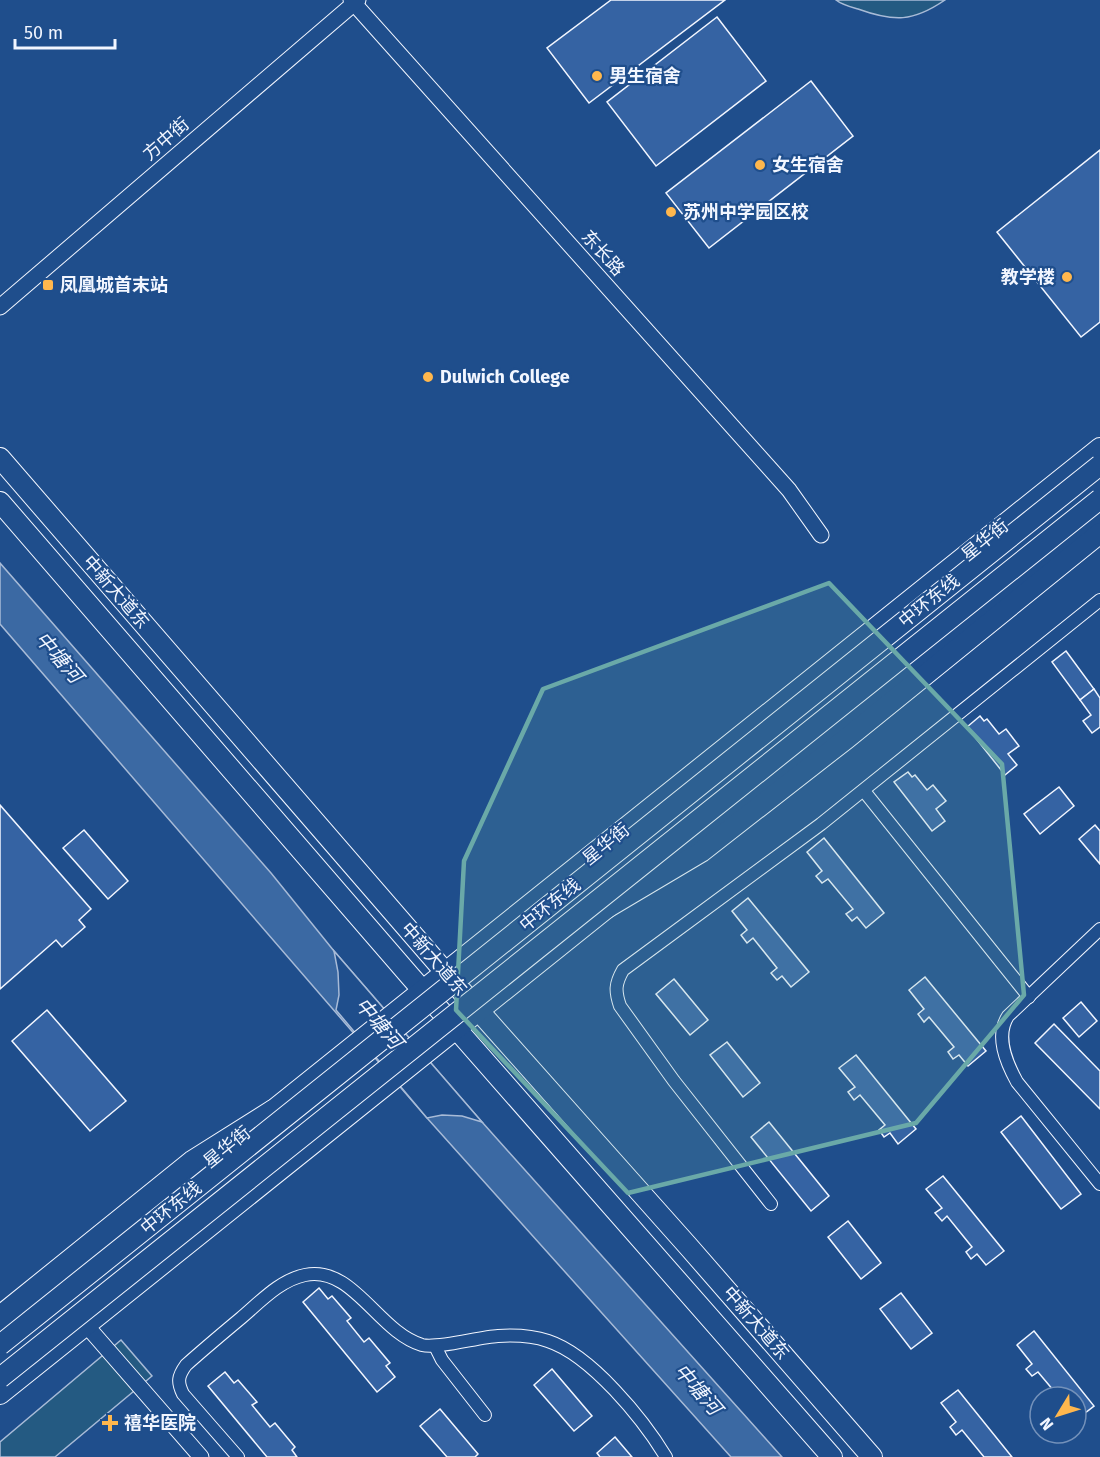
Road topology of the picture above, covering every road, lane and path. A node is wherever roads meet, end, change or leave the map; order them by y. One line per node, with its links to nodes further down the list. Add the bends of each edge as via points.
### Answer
1 (354, 1): 2 (street, 方中街); 10 (street, 东长路, via 789,490)
2 (0, 307)
3 (1100, 448): 15 (main road, 星华街)
4 (0, 458): 15 (main road, 中新大道东)
5 (1100, 465): 26 (main road, 中环东线, bridge)
6 (1100, 500): 28 (main road, 中环东线, bridge)
7 (0, 502): 16 (main road, 中新大道东)
8 (1100, 515): 13 (main road)
9 (1100, 533): 13 (main road, via 701,852)
10 (821, 535)
11 (1100, 600): 12 (street)
12 (864, 790): 17 (street); 22 (street, via 623,970 616,981 620,1006 674,1082)
13 (605, 909): 18 (main road)
14 (1100, 928): 17 (street)
15 (446, 972): 16 (main road, 星华街); 18 (main road, 中新大道东)
16 (423, 990): 19 (main road, 中新大道东); 20 (main road, 星华街)
17 (1029, 997): 21 (street, via 1003,1024 1001,1034 1010,1069)
18 (478, 1010): 19 (main road); 35 (main road, 中新大道东)
19 (456, 1028): 24 (main road); 34 (main road, 中新大道东)
20 (273, 1110): 23 (main road, via 192,1161); 25 (main road, 星华街)
21 (1100, 1184)
22 (771, 1204)
23 (0, 1316)
24 (86, 1325): 29 (main road); 31 (street)
25 (0, 1329)
26 (0, 1345)
27 (435, 1346): 30 (street); 32 (street, via 422,1345 393,1330 339,1280 307,1274 287,1282 186,1365 178,1379 183,1394); 33 (street, via 499,1336 530,1337 566,1349 604,1380)
28 (0, 1378)
29 (0, 1394)
30 (485, 1415)
31 (201, 1457)
32 (238, 1457)
33 (666, 1457)
34 (832, 1457)
35 (872, 1457)

